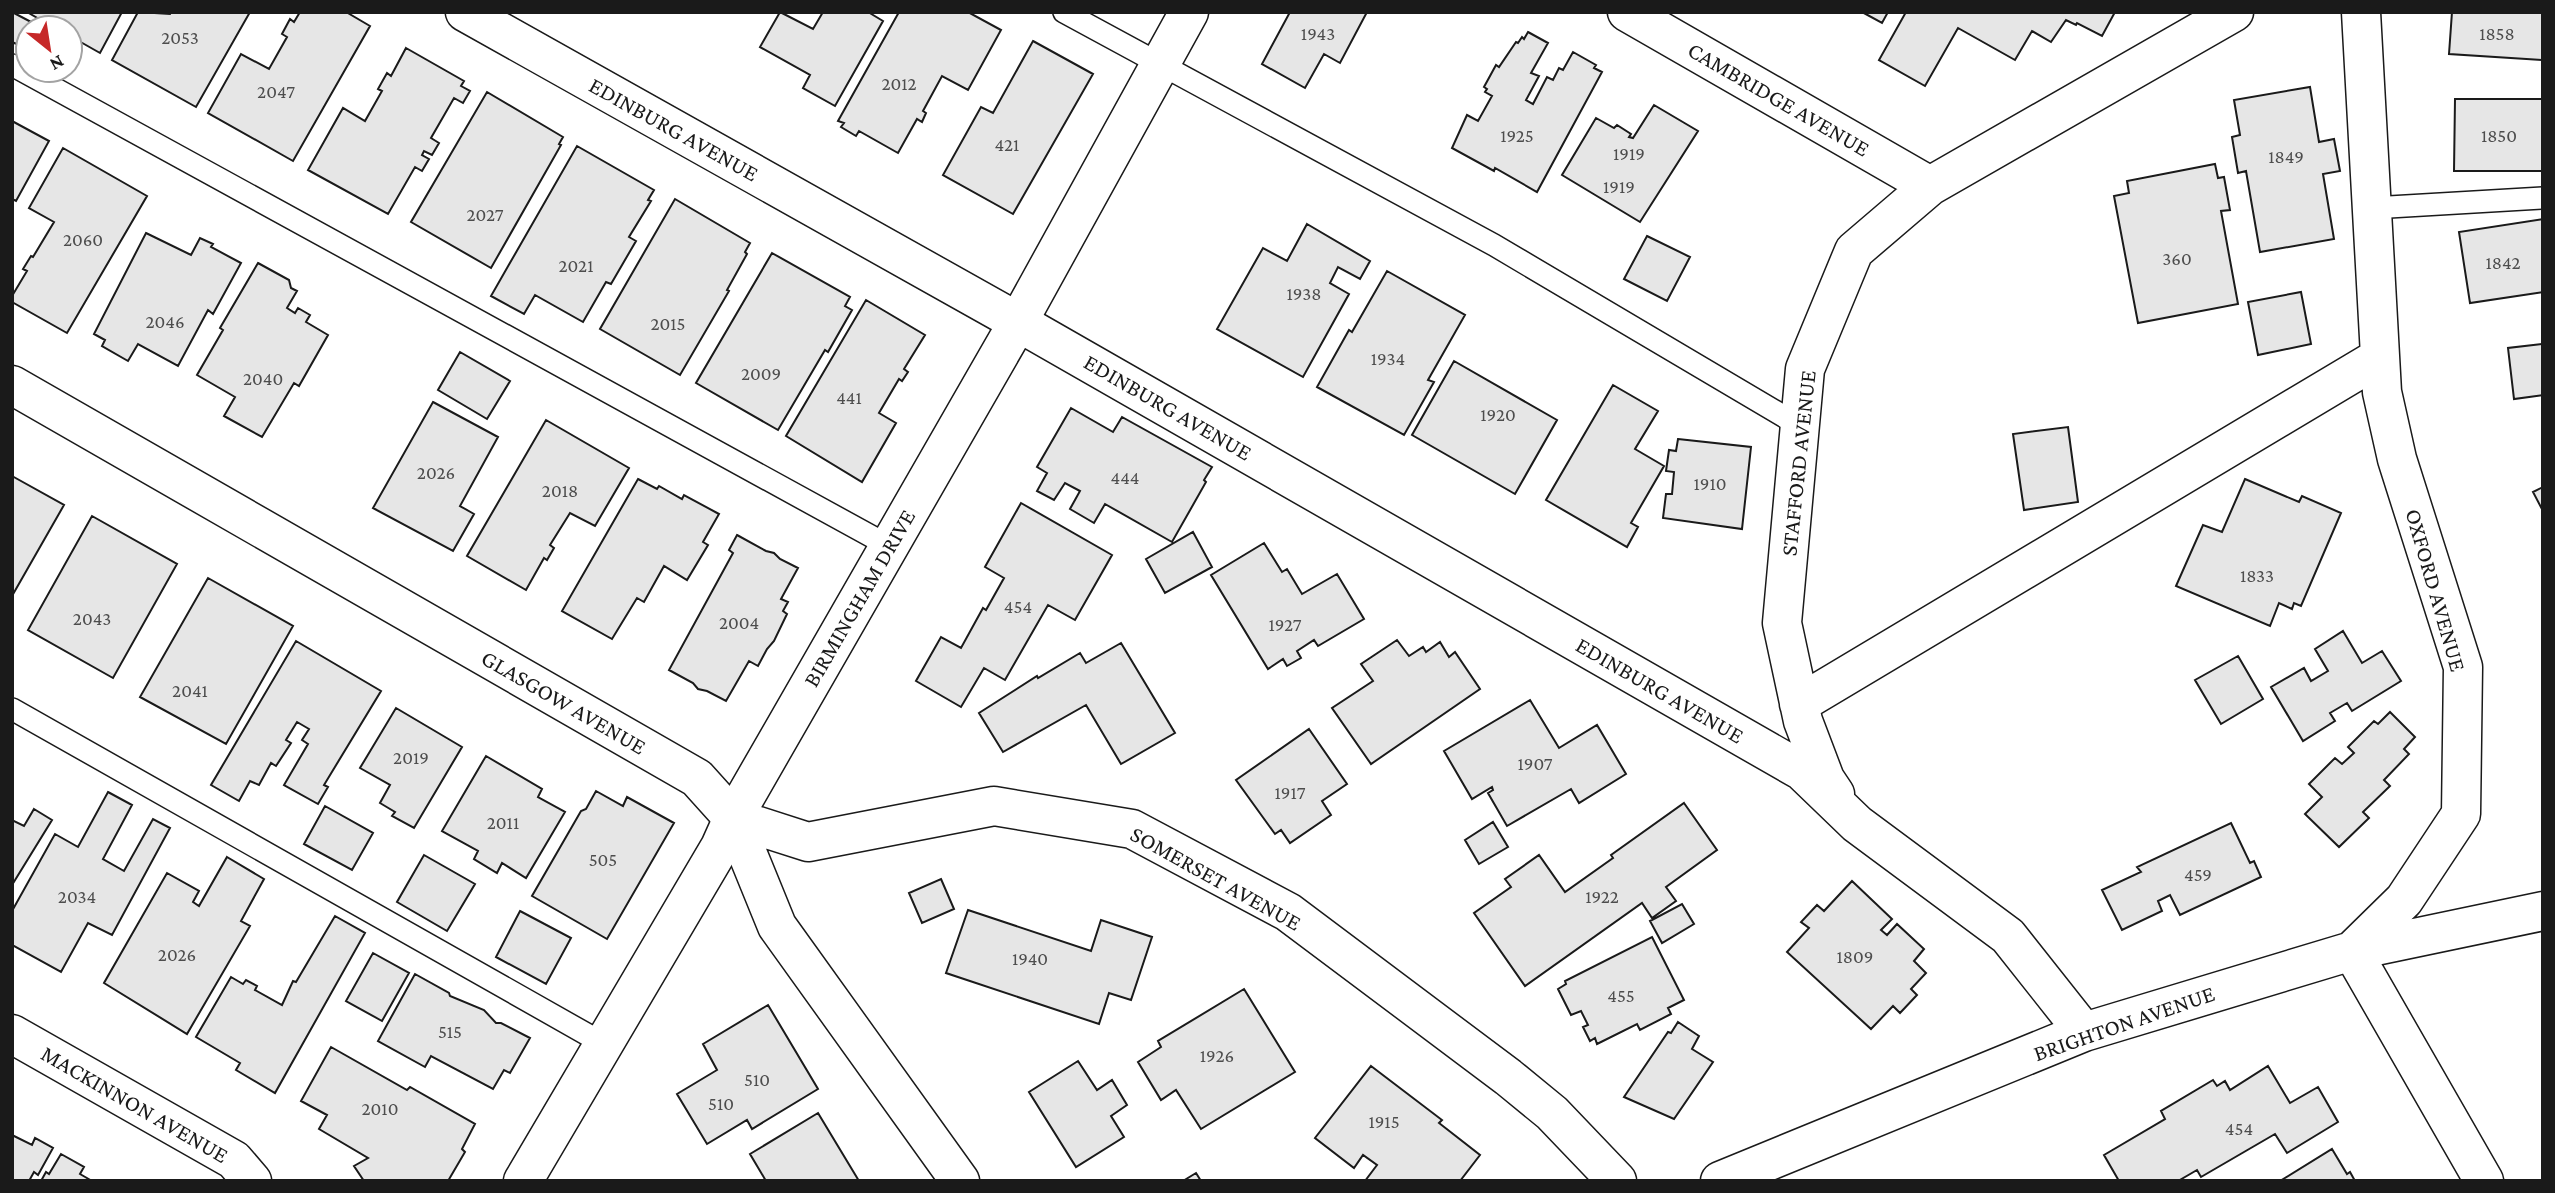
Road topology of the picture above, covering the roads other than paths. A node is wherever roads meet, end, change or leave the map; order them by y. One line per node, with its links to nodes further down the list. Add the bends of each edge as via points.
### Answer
1 (465, 12): 12 (street, EDINBURG AVENUE)
2 (1064, 12): 7 (lane)
3 (1189, 12): 7 (street, BIRMINGHAM DRIVE)
4 (1627, 12): 9 (street, CAMBRIDGE AVENUE)
5 (2361, 12): 11 (street, OXFORD AVENUE)
6 (2218, 16): 9 (street, STAFFORD AVENUE)
7 (1160, 64): 12 (street, BIRMINGHAM DRIVE); 15 (lane, via 1494,246)
8 (12, 65): 16 (lane)
9 (1930, 186): 15 (street, STAFFORD AVENUE, via 1854,251 1805,369)
10 (2543, 198): 11 (lane)
11 (2372, 208): 13 (street, OXFORD AVENUE)
12 (1018, 321): 16 (street, BIRMINGHAM DRIVE); 20 (street, EDINBURG AVENUE, via 1802,771)
13 (2380, 357): 17 (street); 22 (street, OXFORD AVENUE, via 2382,392 2397,459 2463,667 2461,814 2404,900)
14 (12, 385): 19 (street, GLASGOW AVENUE, via 697,778)
15 (1800, 426): 17 (street, STAFFORD AVENUE, via 1782,623)
16 (889, 546): 19 (street, BIRMINGHAM DRIVE)
17 (1799, 704): 20 (street, STAFFORD AVENUE, via 1825,779)
18 (12, 709): 25 (lane)
19 (733, 818): 25 (street, BIRMINGHAM DRIVE); 28 (street, GLASGOW AVENUE, via 777,926); 29 (street, SOMERSET AVENUE, via 808,842 994,806 1132,829 1288,912 1535,1098)
20 (1857, 824): 23 (street, via 2008,936)
21 (2543, 911): 22 (street, BRIGHTON AVENUE)
22 (2351, 951): 23 (street, BRIGHTON AVENUE); 31 (street)
23 (2084, 1032): 30 (street, BRIGHTON AVENUE)
24 (12, 1034): 26 (street, MACKINNON AVENUE, via 234,1160)
25 (604, 1044): 27 (street, BIRMINGHAM DRIVE)
26 (252, 1181)
27 (523, 1181)
28 (960, 1181)
29 (1617, 1181)
30 (1720, 1181)
31 (2484, 1181)

